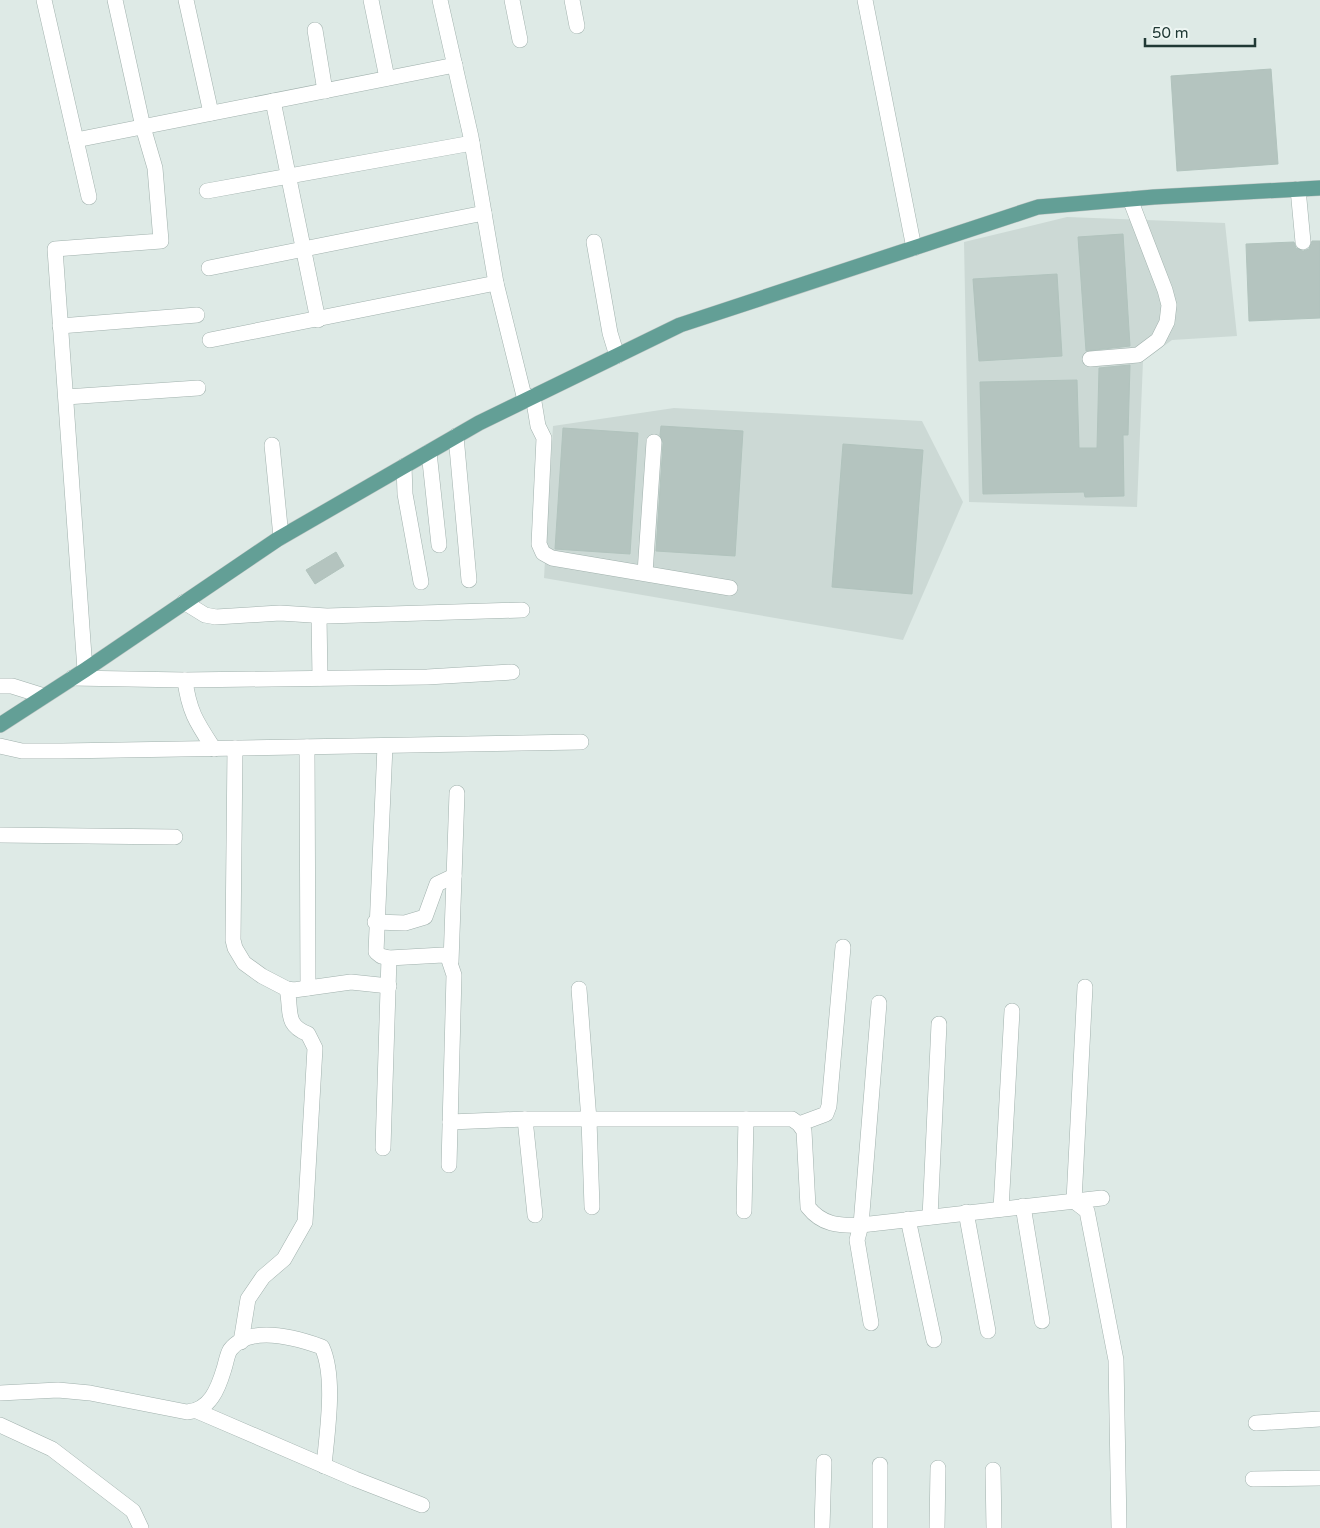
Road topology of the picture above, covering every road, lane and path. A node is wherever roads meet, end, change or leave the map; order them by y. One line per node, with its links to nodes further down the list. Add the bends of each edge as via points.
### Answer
1 (44, 0): 18 (street)
2 (114, 0): 17 (street)
3 (186, 0): 16 (street)
4 (371, 0): 13 (street)
5 (440, 0): 12 (street)
6 (512, 0): 11 (street)
7 (572, 0): 9 (street)
8 (865, 0): 29 (street)
9 (577, 26)
10 (315, 30): 14 (street)
11 (520, 40)
12 (455, 65): 13 (street); 19 (street)
13 (387, 78): 14 (street)
14 (325, 91): 15 (street)
15 (273, 101): 16 (street); 20 (street)
16 (211, 113): 17 (street)
17 (143, 127): 18 (street); 35 (street, via 155,168 161,241 55,249)
18 (76, 140): 24 (street)
19 (472, 143): 20 (street); 26 (street)
20 (289, 178): 23 (street); 30 (street)
21 (1320, 188): 22 (main road)
22 (1298, 189): 25 (main road); 28 (street)
23 (207, 191)
24 (89, 197)
25 (1130, 199): 29 (main road, via 1038,207); 38 (street, via 1165,290 1169,305 1167,322 1158,340 1138,355)
26 (484, 213): 30 (street); 32 (street)
27 (594, 242): 37 (street)
28 (1303, 242)
29 (914, 248): 37 (main road, via 680,325)
30 (302, 249): 31 (street); 34 (street)
31 (209, 268)
32 (496, 283): 34 (street); 41 (street)
33 (197, 315): 35 (street)
34 (318, 320): 36 (street)
35 (60, 326): 40 (street)
36 (210, 340)
37 (617, 356): 41 (main road)
38 (1090, 359)
39 (198, 388): 40 (street)
40 (66, 397): 56 (street)
41 (529, 398): 42 (main road); 49 (street, via 544,438 539,544 543,553 552,558)
42 (456, 436): 45 (main road); 50 (street)
43 (654, 442): 49 (street)
44 (272, 445): 47 (street)
45 (429, 452): 46 (main road); 48 (street)
46 (404, 466): 47 (main road); 51 (street, via 405,494)
47 (281, 537): 53 (main road)
48 (439, 545)
49 (644, 574): 52 (street)
50 (469, 580)
51 (421, 582)
52 (730, 588)
53 (184, 602): 55 (street, via 204,615 216,618 280,613); 56 (main road)
54 (522, 610): 55 (street)
55 (319, 616): 59 (street)
56 (85, 670): 58 (main road)
57 (512, 672): 59 (street)
58 (72, 678): 60 (street); 62 (main road)
59 (320, 678): 60 (street)
60 (185, 680): 69 (street, via 188,704)
61 (0, 686): 62 (street, via 12,686)
62 (44, 696): 63 (main road)
63 (0, 725)
64 (581, 742): 66 (street)
65 (0, 746): 69 (street, via 32,751)
66 (385, 746): 67 (street); 74 (street)
67 (307, 747): 68 (street); 80 (street)
68 (235, 748): 69 (street); 81 (street, via 235,948 244,963)
69 (214, 749)
70 (457, 793): 73 (street)
71 (0, 835): 72 (street)
72 (175, 837)
73 (454, 876): 74 (street, via 437,884 425,917 405,923); 77 (street)
74 (376, 922): 76 (street, via 376,952)
75 (843, 947): 90 (street, via 829,1106 826,1114)
76 (390, 958): 77 (street, via 436,955 448,957); 78 (street)
77 (451, 962): 89 (street, via 454,975)
78 (389, 986): 80 (street, via 351,982); 91 (street)
79 (1085, 987): 94 (street)
80 (308, 988): 81 (street)
81 (287, 989): 108 (street, via 291,1024 308,1034 315,1048 305,1222 284,1259 263,1277 248,1299)
82 (579, 989): 88 (street)
83 (879, 1003): 103 (street)
84 (1012, 1011): 97 (street)
85 (938, 1024): 101 (street)
86 (525, 1119): 88 (street); 89 (street); 100 (street)
87 (746, 1119): 88 (street); 90 (street, via 792,1119); 98 (street)
88 (589, 1120): 96 (street)
89 (450, 1122): 92 (street)
90 (799, 1124): 103 (street, via 804,1131 808,1207 825,1222)
91 (383, 1148)
92 (449, 1165)
93 (1102, 1198): 94 (street)
94 (1074, 1201): 95 (street); 127 (street, via 1088,1211 1116,1360)
95 (1023, 1206): 97 (street); 104 (street)
96 (592, 1208)
97 (1001, 1209): 99 (street)
98 (744, 1211)
99 (966, 1212): 101 (street); 106 (street)
100 (535, 1215)
101 (930, 1217): 102 (street)
102 (908, 1219): 103 (street); 107 (street)
103 (861, 1225): 105 (street, via 857,1240)
104 (1042, 1321)
105 (871, 1322)
106 (988, 1331)
107 (934, 1340)
108 (242, 1342): 110 (street, via 230,1350 214,1394 204,1408); 116 (street, via 260,1335 310,1342 322,1347 328,1370)
109 (0, 1393): 110 (street, via 77,1391 187,1412)
110 (197, 1411): 116 (street)
111 (1320, 1419): 112 (street)
112 (1256, 1423)
113 (0, 1425): 122 (street, via 52,1449 133,1511)
114 (824, 1462): 123 (street)
115 (880, 1465): 124 (street)
116 (324, 1466): 121 (street)
117 (938, 1468): 125 (street)
118 (993, 1470): 126 (street)
119 (1320, 1478): 120 (street)
120 (1253, 1479)
121 (422, 1505)
122 (141, 1528)
123 (822, 1528)
124 (880, 1528)
125 (937, 1528)
126 (994, 1528)
127 (1119, 1528)

